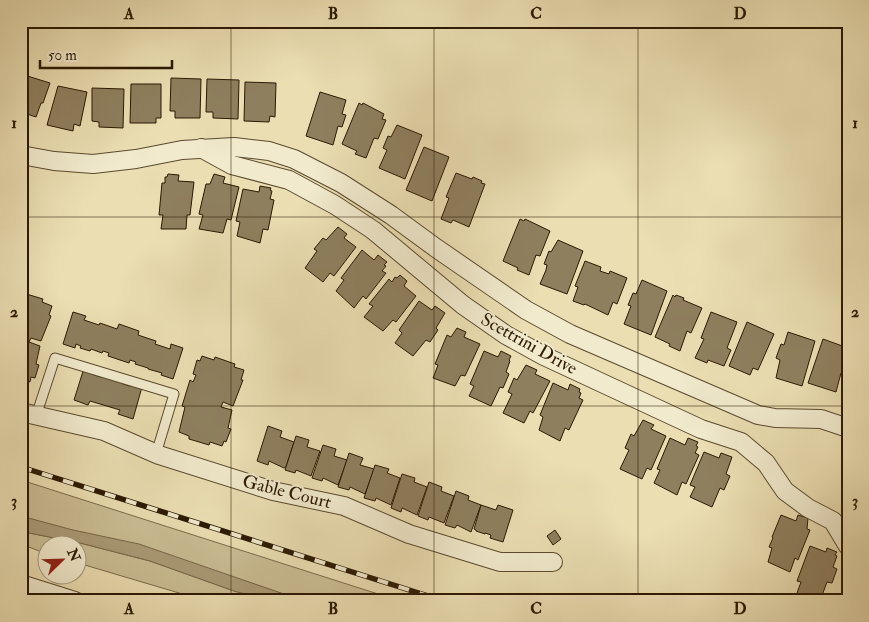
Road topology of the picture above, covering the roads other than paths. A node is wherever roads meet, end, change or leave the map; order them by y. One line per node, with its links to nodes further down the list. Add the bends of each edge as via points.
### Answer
1 (201, 148): 2 (street, Scettrini Drive, via 93,164); 4 (street, Scettrini Drive, via 243,148 294,159 341,183 526,310 570,334 758,415 821,418); 6 (street, Scettrini Drive, via 232,165 289,180 335,205 373,230 463,305 544,356 701,429 741,442 766,463 785,491 833,521)
2 (21, 155)
3 (29, 414): 5 (street, Gable Court, via 104,431); 5 (lane, via 55,358 174,394)
4 (848, 428)
5 (156, 454): 7 (street, Gable Court, via 273,491 344,506 409,534 500,562)
6 (848, 546)
7 (553, 562)
8 (21, 584): 9 (street)
9 (75, 601)

